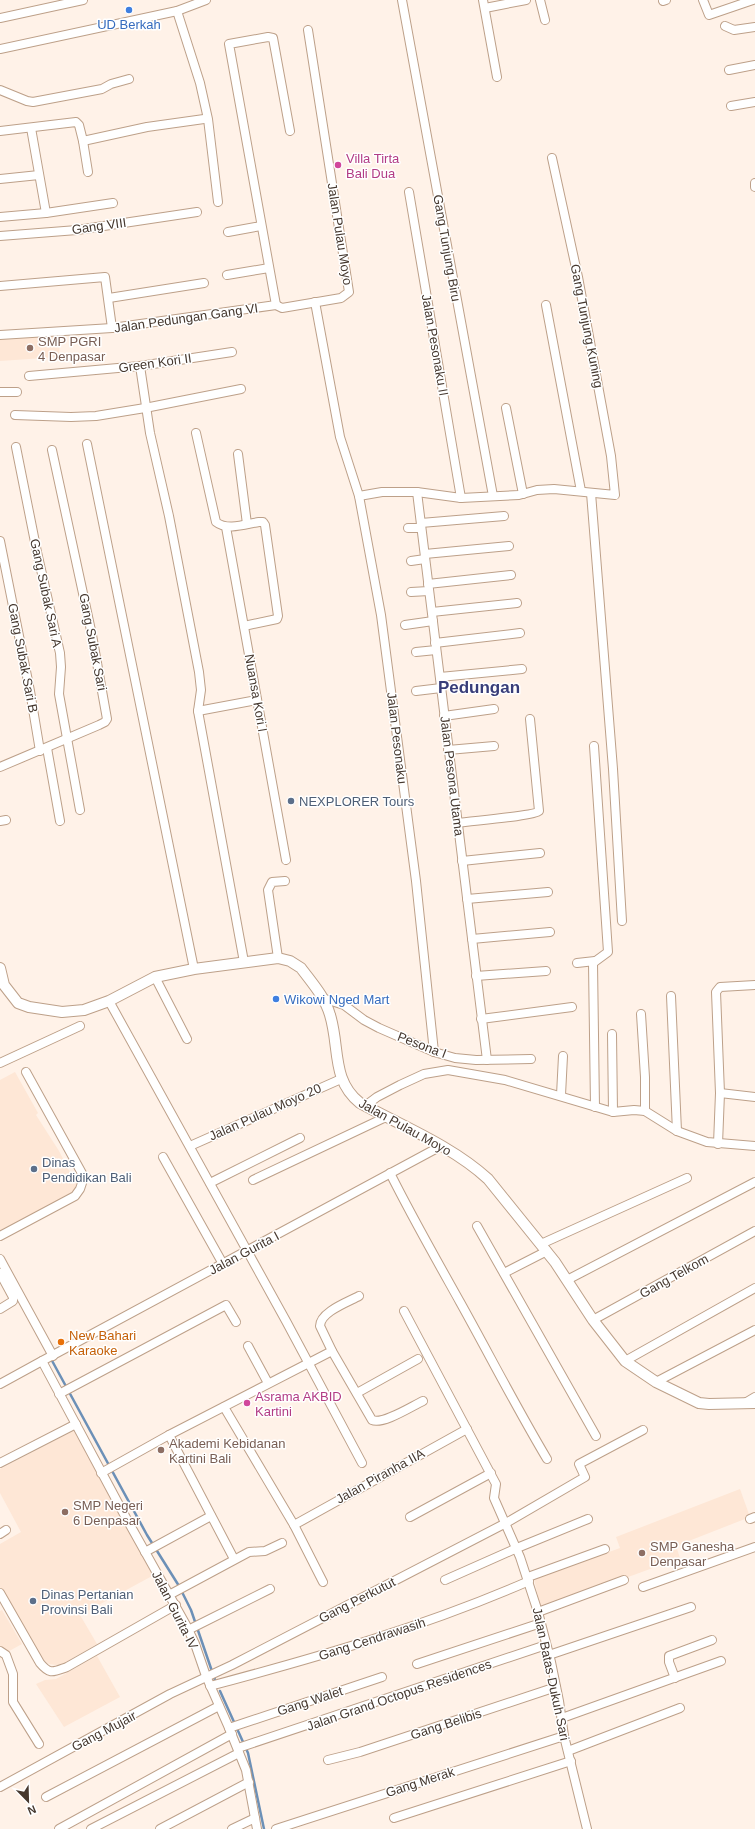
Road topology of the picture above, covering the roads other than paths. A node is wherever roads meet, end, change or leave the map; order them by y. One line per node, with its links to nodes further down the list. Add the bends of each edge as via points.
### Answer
1 (82, 0): 11 (street)
2 (206, 0): 8 (street)
3 (402, 0): 73 (street, Gang Tunjung Biru)
4 (526, 0): 9 (street)
5 (540, 0): 12 (street)
6 (703, 0): 7 (street, via 708,15)
7 (753, 0)
8 (195, 2): 10 (street)
9 (484, 4): 19 (street)
10 (177, 12): 16 (street); 36 (street, via 202,90)
11 (0, 18)
12 (545, 20)
13 (725, 26): 14 (street, via 734,30)
14 (755, 27)
15 (308, 30): 49 (street, Jalan Pulau Moyo, via 349,288 343,297)
16 (0, 49)
17 (755, 65): 18 (street)
18 (729, 70)
19 (497, 77)
20 (128, 79): 21 (street, via 102,89 33,102 27,102)
21 (0, 90)
22 (755, 102): 23 (street)
23 (731, 106)
24 (204, 118): 28 (street)
25 (31, 128): 26 (street); 28 (street, via 76,122); 31 (street)
26 (0, 131)
27 (290, 131): 41 (street, via 273,38 229,44)
28 (82, 141): 30 (street)
29 (552, 158): 70 (street, Gang Tunjung Kuning, via 581,292 611,456 615,495)
30 (88, 172)
31 (40, 175): 32 (street); 39 (street)
32 (0, 179)
33 (755, 183): 34 (street)
34 (755, 187)
35 (409, 192): 74 (street, Jalan Pesonaku II)
36 (218, 202)
37 (113, 203): 39 (street)
38 (197, 212): 43 (street, Gang VIII, via 77,230)
39 (46, 213): 40 (street)
40 (0, 217)
41 (261, 226): 42 (street); 44 (street)
42 (228, 232)
43 (0, 236)
44 (269, 268): 45 (street); 50 (street)
45 (227, 275)
46 (204, 283): 48 (street)
47 (0, 286): 48 (street, via 105,277)
48 (109, 298): 52 (street)
49 (315, 302): 50 (street, Jalan Pulau Moyo, via 282,308); 72 (street, Jalan Pesonaku, via 340,438)
50 (276, 305): 52 (street, Jalan Pedungan Gang VI)
51 (546, 305): 68 (street)
52 (112, 328): 53 (street, Jalan Pedungan Gang VI)
53 (0, 335)
54 (232, 352): 55 (street, Green Kori II)
55 (140, 366): 56 (street, Green Kori II); 60 (street)
56 (29, 376)
57 (241, 389): 60 (street)
58 (0, 392): 59 (street)
59 (18, 392)
60 (145, 408): 62 (street, via 96,416); 101 (street, via 199,672 201,690)
61 (506, 408): 71 (street)
62 (15, 415)
63 (196, 433): 78 (street, via 216,522)
64 (87, 444): 127 (street)
65 (16, 447): 104 (street, Gang Subak Sari A, via 60,653 59,694)
66 (52, 450): 104 (street, Gang Subak Sari, via 107,719)
67 (238, 454): 76 (street)
68 (581, 491): 70 (street); 71 (street, via 542,489)
69 (417, 492): 72 (street, via 382,492); 74 (street); 77 (street, Jalan Pesona Utama)
70 (591, 493): 119 (street, via 613,769)
71 (523, 494): 73 (street)
72 (359, 496): 142 (street, Jalan Pesonaku, via 381,615 416,881)
73 (493, 496): 74 (street)
74 (461, 498)
75 (504, 516): 77 (street)
76 (247, 524): 78 (street); 91 (street, via 263,522 265,525 278,616 271,621)
77 (421, 525): 79 (street); 82 (street, Jalan Pesona Utama)
78 (226, 527): 91 (street, Nuansa Kori I)
79 (408, 528)
80 (0, 542): 107 (street, Gang Subak Sari B)
81 (509, 546): 82 (street)
82 (425, 556): 83 (street); 85 (street, Jalan Pesona Utama)
83 (411, 561)
84 (511, 575): 85 (street)
85 (429, 587): 86 (street); 88 (street, Jalan Pesona Utama)
86 (411, 592)
87 (517, 602): 88 (street)
88 (432, 612): 89 (street, Jalan Pesona Utama)
89 (433, 621): 90 (street); 93 (street, Jalan Pesona Utama)
90 (405, 625)
91 (244, 626): 99 (street, Nuansa Kori I)
92 (520, 633): 93 (street)
93 (436, 646): 94 (street); 96 (street, Jalan Pesona Utama)
94 (416, 652)
95 (522, 669): 96 (street)
96 (440, 677): 97 (street, Jalan Pesona Utama)
97 (441, 688): 98 (street); 102 (street, Jalan Pesona Utama)
98 (416, 691)
99 (257, 700): 101 (street); 114 (street, Nuansa Kori I)
100 (494, 709): 102 (street)
101 (198, 711): 124 (street)
102 (444, 716): 108 (street, Jalan Pesona Utama)
103 (530, 719): 112 (street, via 539,811 526,815)
104 (66, 739): 107 (street, Gang Subak Sari); 110 (street, Gang Subak Sari A)
105 (494, 746): 108 (street)
106 (594, 746): 123 (street, via 608,952)
107 (43, 749): 109 (street, Gang Subak Sari); 111 (street, Gang Subak Sari B)
108 (448, 750): 112 (street, Jalan Pesona Utama)
109 (0, 764)
110 (80, 810)
111 (60, 821)
112 (458, 823): 115 (street, Jalan Pesona Utama)
113 (540, 853): 115 (street)
114 (286, 860)
115 (462, 861): 118 (street, Jalan Pesona Utama)
116 (285, 881): 122 (street, via 272,882 268,890)
117 (548, 892): 118 (street)
118 (467, 899): 121 (street, Jalan Pesona Utama)
119 (622, 921)
120 (550, 932): 121 (street)
121 (472, 939): 129 (street, Jalan Pesona Utama)
122 (278, 958): 124 (street, Jalan Pulau Moyo); 134 (street, Jalan Pulau Moyo, via 290,961 301,968)
123 (595, 961): 125 (street); 153 (street, via 592,979)
124 (244, 962): 127 (street, Jalan Pulau Moyo)
125 (577, 962)
126 (0, 968): 132 (street, Jalan Pulau Moyo)
127 (194, 969): 130 (street, Jalan Pulau Moyo)
128 (546, 971): 129 (street)
129 (476, 976): 138 (street, Jalan Pesona Utama)
130 (155, 977): 135 (street, Jalan Pulau Moyo); 141 (street)
131 (755, 985): 149 (street, via 720,987 716,990)
132 (2, 986): 135 (street, Jalan Pulau Moyo, via 18,1003 62,1012 84,1010)
133 (672, 996): 157 (street)
134 (322, 998): 142 (street, Pesona I, via 344,1005 379,1028); 148 (street, Jalan Pulau Moyo, via 331,1017)
135 (109, 1001): 160 (street)
136 (572, 1007): 138 (street)
137 (641, 1014): 154 (street)
138 (481, 1018): 145 (street, Jalan Pesona Utama)
139 (80, 1026): 146 (street)
140 (612, 1034): 155 (street)
141 (187, 1039)
142 (434, 1052): 145 (street, Pesona I, via 454,1058)
143 (562, 1056): 150 (street)
144 (530, 1059): 145 (street, Pesona I)
145 (487, 1060)
146 (0, 1063)
147 (26, 1072): 171 (street, via 84,1176 75,1196)
148 (340, 1079): 152 (street, Jalan Pulau Moyo, via 354,1099); 160 (street, Jalan Pulau Moyo 20)
149 (720, 1094): 151 (street); 159 (street)
150 (561, 1095): 152 (street, via 506,1080 448,1070 424,1074 377,1097); 153 (street)
151 (755, 1097)
152 (365, 1106): 156 (street, Jalan Pulau Moyo)
153 (595, 1107): 155 (street)
154 (646, 1111): 155 (street); 157 (street)
155 (613, 1112)
156 (386, 1118): 161 (street, Jalan Pulau Moyo); 166 (street)
157 (677, 1132): 159 (street)
158 (300, 1138): 168 (street)
159 (718, 1144): 162 (street)
160 (190, 1146): 168 (street)
161 (441, 1146): 164 (street, Jalan Gurita I); 172 (street, Jalan Pulau Moyo, via 488,1179)
162 (755, 1146)
163 (163, 1158): 175 (street)
164 (390, 1173): 173 (street, Jalan Gurita I); 208 (street, via 415,1224)
165 (687, 1178): 172 (street)
166 (253, 1180)
167 (755, 1182): 178 (street)
168 (210, 1183): 173 (street)
169 (477, 1226): 177 (street)
170 (755, 1231): 184 (street, Gang Telkom)
171 (0, 1236)
172 (544, 1248): 177 (street); 178 (street, Jalan Pulau Moyo)
173 (247, 1251): 175 (street, Jalan Gurita I); 192 (street)
174 (0, 1259): 179 (street)
175 (222, 1264): 189 (street, Jalan Gurita I)
176 (0, 1273): 179 (street)
177 (504, 1273): 207 (street)
178 (568, 1280): 184 (street, Jalan Pulau Moyo)
179 (11, 1285): 182 (street, via 12,1300); 189 (street, Jalan Gurita IV)
180 (755, 1288): 191 (street)
181 (359, 1296): 188 (street, via 325,1315 320,1321)
182 (0, 1309)
183 (404, 1311): 204 (street, Jalan Batas Dukuh Sari)
184 (593, 1320): 191 (street, Jalan Pulau Moyo)
185 (236, 1322): 196 (street, via 226,1305)
186 (755, 1330): 193 (street)
187 (248, 1346): 194 (street)
188 (332, 1351): 192 (street); 197 (street)
189 (48, 1358): 195 (street, Jalan Gurita I); 196 (street, Jalan Gurita IV)
190 (418, 1360): 197 (street)
191 (625, 1361): 193 (street, Jalan Pulau Moyo)
192 (308, 1363): 194 (street); 210 (street)
193 (656, 1382): 200 (street, Jalan Pulau Moyo, via 699,1403)
194 (268, 1383): 202 (street)
195 (0, 1384)
196 (61, 1393): 203 (street, Jalan Gurita IV)
197 (357, 1393): 199 (street, via 372,1420 376,1422)
198 (755, 1396): 200 (street)
199 (423, 1400)
200 (744, 1403): 201 (street, Jalan Pulau Moyo)
201 (755, 1403)
202 (224, 1407): 206 (street); 217 (street)
203 (76, 1424): 209 (street); 211 (street, Jalan Gurita IV)
204 (467, 1429): 212 (street, Jalan Batas Dukuh Sari); 217 (street, Jalan Piranha IIA)
205 (643, 1430): 216 (street, Gang Perkutut, via 579,1464 585,1477)
206 (169, 1435): 211 (street); 213 (street)
207 (596, 1436)
208 (547, 1459)
209 (0, 1463)
210 (362, 1463)
211 (103, 1472): 221 (street, Jalan Gurita IV)
212 (491, 1473): 214 (street); 216 (street, Jalan Batas Dukuh Sari, via 496,1484 494,1498)
213 (211, 1516): 221 (street); 223 (street)
214 (410, 1517)
215 (588, 1519): 220 (street)
216 (506, 1523): 220 (street, Jalan Batas Dukuh Sari); 243 (street, Gang Perkutut)
217 (294, 1525): 227 (street)
218 (282, 1544): 223 (street, via 265,1551 249,1552)
219 (755, 1547): 228 (street)
220 (517, 1548): 224 (street, Jalan Batas Dukuh Sari); 225 (street)
221 (150, 1549): 231 (street, Jalan Gurita IV)
222 (605, 1549): 224 (street, Gang Cendrawasih)
223 (234, 1559): 231 (street)
224 (528, 1579): 234 (street, Jalan Batas Dukuh Sari); 246 (street, Gang Cendrawasih, via 415,1626 290,1665)
225 (445, 1580)
226 (624, 1580): 234 (street)
227 (323, 1582)
228 (643, 1587)
229 (270, 1589): 236 (street)
230 (0, 1593): 232 (street, via 40,1663 50,1672 67,1667)
231 (170, 1594): 232 (street, Jalan Gurita IV)
232 (176, 1605): 236 (street, Jalan Gurita IV)
233 (691, 1607): 240 (street)
234 (538, 1612): 235 (street, Jalan Batas Dukuh Sari)
235 (541, 1623): 238 (street, Jalan Batas Dukuh Sari); 242 (street)
236 (189, 1630): 243 (street, Jalan Gurita IV)
237 (712, 1640): 245 (street, via 669,1656 668,1662)
238 (546, 1645): 240 (street, Jalan Batas Dukuh Sari); 254 (street, Jalan Grand Octopus Residences)
239 (0, 1651): 253 (street, via 6,1654 13,1674 13,1702)
240 (549, 1655): 247 (street, Jalan Batas Dukuh Sari)
241 (721, 1661): 245 (street)
242 (417, 1664)
243 (207, 1676): 246 (street, Jalan Gurita IV); 259 (street, Gang Mujair)
244 (382, 1676): 251 (street, Gang Walet)
245 (675, 1678): 250 (street)
246 (210, 1686): 248 (street, Jalan Gurita IV)
247 (556, 1687): 250 (street, Jalan Batas Dukuh Sari); 256 (street, Gang Belibis, via 360,1752)
248 (219, 1706): 251 (street, Jalan Gurita IV); 260 (street)
249 (680, 1708): 255 (street)
250 (562, 1718): 252 (street, Jalan Batas Dukuh Sari)
251 (233, 1728): 254 (street, Jalan Gurita IV); 263 (street, Gang Walet)
252 (564, 1736): 255 (street, Jalan Batas Dukuh Sari); 268 (street, Gang Merak)
253 (39, 1744)
254 (239, 1749): 258 (street, Jalan Gurita IV); 264 (street, Jalan Grand Octopus Residences)
255 (568, 1751): 257 (street, Jalan Batas Dukuh Sari)
256 (331, 1759)
257 (571, 1761): 262 (street); 269 (street, Jalan Batas Dukuh Sari)
258 (248, 1782): 261 (street, Jalan Gurita IV); 265 (street)
259 (0, 1788)
260 (46, 1797)
261 (255, 1818): 266 (street); 267 (street, Jalan Gurita IV)
262 (394, 1818)
263 (59, 1829)
264 (91, 1829)
265 (160, 1829)
266 (232, 1829)
267 (257, 1829)
268 (276, 1829)
269 (587, 1829)

